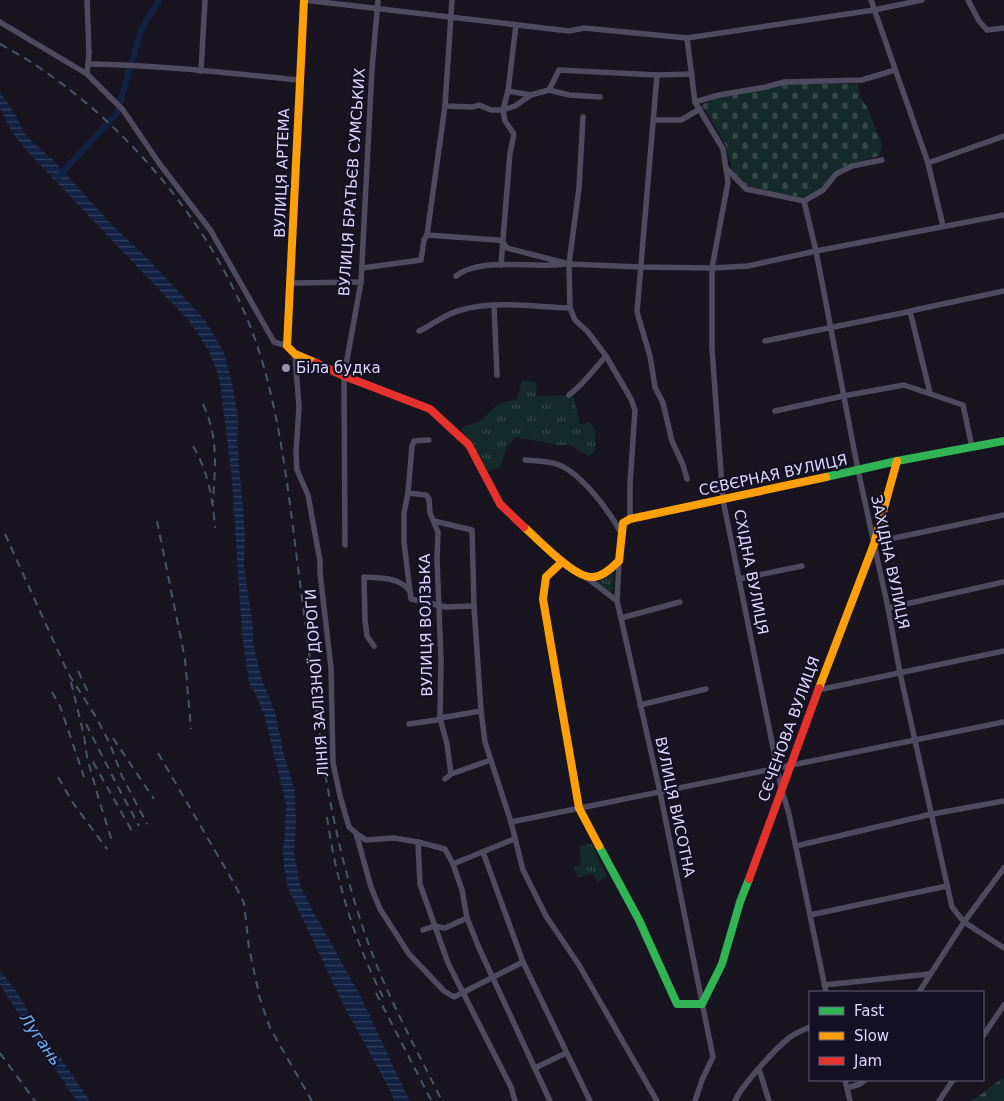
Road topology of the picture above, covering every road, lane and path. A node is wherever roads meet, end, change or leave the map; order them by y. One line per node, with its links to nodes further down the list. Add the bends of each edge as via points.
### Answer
1 (86, 0): 16 (street)
2 (205, 0): 18 (street)
3 (304, 0): 9 (street); 22 (street, ВУЛИЦЯ АРТЕМА)
4 (378, 0): 9 (street, ВУЛИЦЯ БРАТЬЄВ СУМСЬКИХ)
5 (452, 0): 11 (street)
6 (871, 0): 10 (street)
7 (921, 0): 10 (street)
8 (968, 0): 14 (street, via 987,30)
9 (377, 8): 11 (street); 46 (street, ВУЛИЦЯ БРАТЬЄВ СУМСЬКИХ)
10 (874, 10): 15 (street); 17 (street)
11 (450, 17): 13 (street); 28 (street)
12 (0, 22): 19 (street)
13 (516, 25): 15 (street); 24 (street)
14 (1004, 28)
15 (687, 38): 20 (street, СХІДНА ВУЛИЦЯ)
16 (89, 64): 18 (street); 19 (street)
17 (895, 70): 27 (street, via 862,80 784,82); 35 (street)
18 (201, 71): 22 (street)
19 (87, 74): 58 (street, via 123,110 211,231 274,342)
20 (692, 74): 21 (street); 27 (street, СХІДНА ВУЛИЦЯ)
21 (657, 75): 23 (street, via 559,70); 32 (street)
22 (298, 80): 50 (street, ВУЛИЦЯ АРТЕМА)
23 (548, 90): 25 (street); 26 (street)
24 (508, 91): 25 (street); 30 (street)
25 (532, 95): 30 (street)
26 (600, 98)
27 (696, 102): 29 (street, СХІДНА ВУЛИЦЯ)
28 (445, 106): 30 (street, via 479,105 490,110); 40 (street)
29 (700, 108): 32 (street, via 681,120); 36 (street, СХІДНА ВУЛИЦЯ, via 723,149)
30 (503, 110): 41 (street, via 505,121 514,134)
31 (583, 117): 43 (street, via 579,188)
32 (653, 120): 45 (street)
33 (1004, 136): 35 (street)
34 (882, 160): 37 (street, via 852,166 836,174 823,190)
35 (928, 163): 39 (street)
36 (726, 168): 37 (street, via 746,189); 47 (street, СХІДНА ВУЛИЦЯ, via 728,182)
37 (804, 201): 42 (street, ЗАХІДНА ВУЛИЦЯ)
38 (1004, 215): 39 (street)
39 (943, 226): 42 (street)
40 (427, 235): 41 (street); 46 (street, via 421,260)
41 (502, 241): 43 (street, via 507,248); 44 (street)
42 (816, 251): 47 (street, via 748,266); 55 (street, ЗАХІДНА ВУЛИЦЯ)
43 (569, 264): 44 (street); 45 (street); 53 (street)
44 (501, 265): 48 (street, via 478,267)
45 (640, 267): 47 (street); 73 (street, via 637,312 655,387)
46 (362, 268): 49 (street, ВУЛИЦЯ БРАТЬЄВ СУМСЬКИХ)
47 (712, 268): 75 (street, СХІДНА ВУЛИЦЯ, via 712,349)
48 (456, 276)
49 (361, 282): 50 (street); 62 (street, ВУЛИЦЯ БРАТЬЄВ СУМСЬКИХ)
50 (292, 283): 58 (street, ВУЛИЦЯ АРТЕМА)
51 (1004, 291): 54 (street)
52 (494, 306): 53 (street); 56 (street, via 461,310); 61 (street)
53 (570, 308): 60 (street)
54 (912, 311): 55 (street); 63 (street)
55 (829, 327): 57 (street); 65 (street, ЗАХІДНА ВУЛИЦЯ)
56 (419, 331)
57 (765, 341)
58 (287, 346): 59 (street)
59 (295, 354): 62 (street); 117 (street, ЛІНІЯ ЗАЛІЗНОЇ ДОРОГИ, via 299,407 297,470 308,494 320,561 331,668 333,763 349,826)
60 (606, 356): 64 (street, via 581,386); 77 (street, via 635,410)
61 (497, 375)
62 (344, 376): 81 (street, ВУЛИЦЯ БРАТЬЄВ СУМСЬКИХ); 83 (street, via 430,409 474,453 500,504)
63 (930, 393): 65 (street, via 904,385); 69 (street, via 963,405)
64 (569, 395)
65 (843, 396): 66 (street); 72 (street, ЗАХІДНА ВУЛИЦЯ)
66 (775, 411)
67 (429, 440): 74 (street, via 414,441 412,446)
68 (1004, 441): 69 (street, СЄВЄРНАЯ ВУЛИЦЯ)
69 (972, 447): 71 (street, СЄВЄРНАЯ ВУЛИЦЯ)
70 (525, 460): 79 (street, via 559,465 583,481)
71 (897, 462): 72 (street, СЄВЄРНАЯ ВУЛИЦЯ); 80 (street, СЄЧЕНОВА ВУЛИЦЯ)
72 (858, 470): 75 (street, СЄВЄРНАЯ ВУЛИЦЯ); 80 (street, ЗАХІДНА ВУЛИЦЯ)
73 (687, 479)
74 (408, 493): 78 (street, ВУЛИЦЯ ВОЛЗЬКА, via 426,495); 88 (street, via 404,542)
75 (724, 500): 77 (street, СЄВЄРНАЯ ВУЛИЦЯ); 86 (street, СХІДНА ВУЛИЦЯ)
76 (1004, 515): 80 (street)
77 (630, 519): 79 (street, via 623,523)
78 (434, 521): 91 (street, ВУЛИЦЯ ВОЛЗЬКА, via 438,532); 92 (street, via 472,530)
79 (621, 532): 82 (street)
80 (874, 544): 93 (street, ЗАХІДНА ВУЛИЦЯ); 99 (street, СЄЧЕНОВА ВУЛИЦЯ)
81 (345, 545)
82 (619, 561): 85 (street, via 604,573); 89 (street, ВУЛИЦЯ ВИСОТНА)
83 (562, 562): 85 (street); 114 (street, via 546,577 543,599)
84 (802, 566): 86 (street)
85 (586, 577): 89 (street)
86 (739, 579): 108 (street, СХІДНА ВУЛИЦЯ)
87 (1004, 582): 93 (street)
88 (410, 592): 91 (street, via 413,600); 95 (street, via 403,583 364,578 367,636)
89 (617, 601): 94 (street, ВУЛИЦЯ ВИСОТНА)
90 (680, 602): 94 (street)
91 (438, 604): 92 (street, via 446,607); 102 (street, ВУЛИЦЯ ВОЛЗЬКА)
92 (474, 606): 101 (street)
93 (888, 608): 97 (street, ЗАХІДНА ВУЛИЦЯ)
94 (621, 618): 100 (street, ВУЛИЦЯ ВИСОТНА)
95 (374, 646)
96 (1004, 651): 97 (street)
97 (900, 673): 99 (street); 105 (street, ЗАХІДНА ВУЛИЦЯ)
98 (706, 689): 100 (street)
99 (818, 690): 107 (street, СЄЧЕНОВА ВУЛИЦЯ)
100 (640, 705): 112 (street, ВУЛИЦЯ ВИСОТНА)
101 (481, 711): 102 (street); 106 (street)
102 (440, 718): 104 (street); 109 (street, ВУЛИЦЯ ВОЛЗЬКА)
103 (1004, 722): 105 (street)
104 (409, 724)
105 (916, 740): 107 (street); 115 (street, ЗАХІДНА ВУЛИЦЯ)
106 (491, 760): 109 (street); 116 (street)
107 (788, 766): 108 (street); 111 (street, СЄЧЕНОВА ВУЛИЦЯ)
108 (777, 768): 111 (street, СХІДНА ВУЛИЦЯ); 112 (street)
109 (451, 774): 110 (street)
110 (445, 779)
111 (782, 790): 120 (street, СХІДНА ВУЛИЦЯ); 138 (street, СЄЧЕНОВА ВУЛИЦЯ, via 740,902 722,964)
112 (660, 792): 114 (street); 138 (street, ВУЛИЦЯ ВИСОТНА)
113 (1004, 801): 115 (street)
114 (579, 808): 116 (street); 138 (street, via 639,920 677,1004)
115 (932, 814): 120 (street); 124 (street, ЗАХІДНА ВУЛИЦЯ)
116 (511, 822): 118 (street)
117 (356, 833): 119 (street, via 366,840 394,838); 137 (street, ЛІНІЯ ЗАЛІЗНОЇ ДОРОГИ, via 380,909 409,954 444,991 454,997)
118 (514, 839): 121 (street); 152 (street, via 523,870 546,916 579,965)
119 (418, 842): 122 (street, via 445,849); 128 (street, via 420,884)
120 (796, 846): 125 (street, СХІДНА ВУЛИЦЯ)
121 (483, 852): 122 (street); 131 (street)
122 (453, 864): 126 (street)
123 (1004, 868): 127 (street)
124 (947, 886): 125 (street); 127 (street, ЗАХІДНА ВУЛИЦЯ, via 952,907)
125 (810, 916): 134 (street, СХІДНА ВУЛИЦЯ)
126 (467, 918): 128 (street, via 445,928); 133 (street)
127 (964, 922): 130 (street); 132 (street)
128 (434, 926): 129 (street); 137 (street)
129 (423, 930)
130 (1004, 948)
131 (523, 962): 133 (street); 142 (street)
132 (929, 974): 134 (street); 136 (street)
133 (491, 977): 137 (street); 143 (street)
134 (824, 985): 135 (street, СХІДНА ВУЛИЦЯ)
135 (826, 991)
136 (920, 991)
137 (463, 993): 149 (street)
138 (702, 1004): 153 (street, ВУЛИЦЯ ВИСОТНА, via 713,1057)
139 (1004, 1005): 141 (street)
140 (809, 1028): 144 (street, via 790,1037)
141 (984, 1035)
142 (566, 1053): 143 (street); 151 (street)
143 (535, 1068): 150 (street)
144 (759, 1069): 154 (street); 155 (street)
145 (845, 1081): 148 (street)
146 (864, 1081): 148 (street)
147 (952, 1081): 157 (street)
148 (847, 1088): 156 (street)
149 (515, 1101)
150 (550, 1101)
151 (590, 1101)
152 (657, 1101)
153 (695, 1101)
154 (735, 1101)
155 (769, 1101)
156 (850, 1101)
157 (939, 1101)

